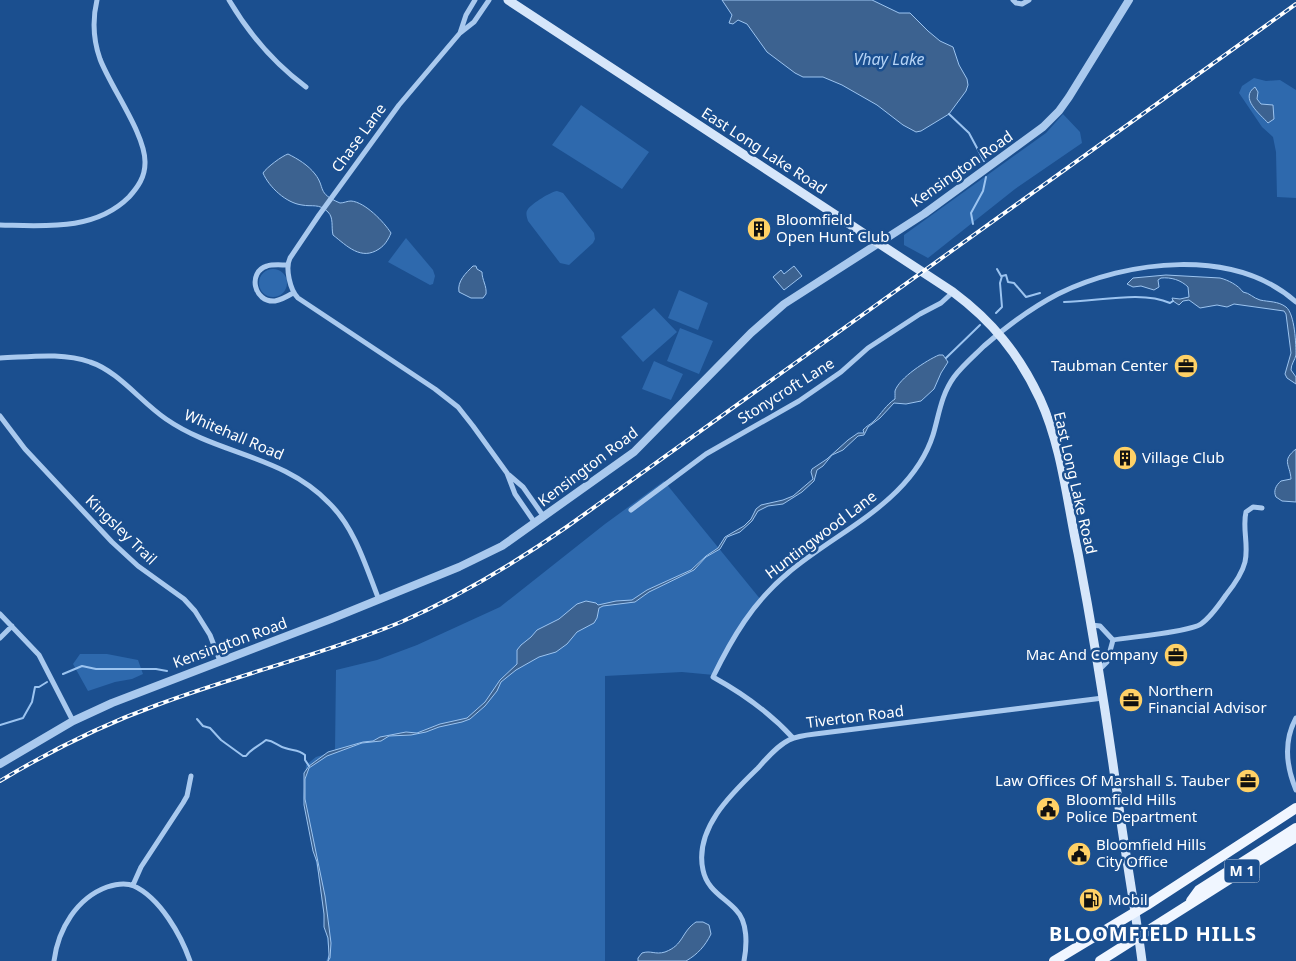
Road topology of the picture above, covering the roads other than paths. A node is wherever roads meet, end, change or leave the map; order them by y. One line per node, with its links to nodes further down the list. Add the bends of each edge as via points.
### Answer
1 (97, 0): 11 (street, via 93,22 96,43 107,76 142,144 145,160 142,178 124,201 112,211 94,218 56,226)
2 (229, 0): 10 (street, via 262,47)
3 (475, 0): 9 (street, Chase Lane)
4 (489, 0): 9 (street, Chase Lane, via 474,22)
5 (508, 0): 12 (main road, East Long Lake Road)
6 (1013, 0): 7 (street, via 1019,4)
7 (1029, 0)
8 (1130, 0): 12 (street, Kensington Road, via 1069,97 1043,127 924,214)
9 (460, 33): 13 (street, Chase Lane, via 399,105 334,193)
10 (306, 87)
11 (0, 225)
12 (877, 243): 14 (main road, East Long Lake Road); 23 (street, Kensington Road, via 779,308 634,452)
13 (287, 265): 15 (street); 15 (street, via 264,267 256,277 255,286 259,295 268,300 281,299)
14 (953, 292): 17 (main road, East Long Lake Road); 22 (street, Stonycroft Lane, via 941,303 868,348 799,401 706,454)
15 (293, 293): 20 (street, via 449,399 466,416)
16 (1296, 302): 17 (street, via 1274,285 1245,273 1197,266 1152,267 1105,276 1065,291 1033,308)
17 (999, 333): 27 (main road, East Long Lake Road, via 1032,382 1051,427); 36 (street, Huntingwood Lane, via 966,363 950,383 927,450 909,478 879,507 788,573 766,593 740,626 717,668 713,678 769,715)
18 (0, 358): 25 (street, Whitehall Road, via 71,357 93,363 108,371 176,426 296,476 320,494 342,518 357,545)
19 (0, 416): 31 (street, Kingsley Trail, via 25,449 112,542 195,611 210,635)
20 (506, 473): 23 (street, via 523,487); 24 (street, via 515,494)
21 (1262, 508): 30 (street, via 1250,508 1246,514 1246,552 1241,573 1218,606 1198,626)
22 (631, 510)
23 (544, 517): 24 (street, Kensington Road)
24 (535, 523): 25 (street, Kensington Road, via 486,555)
25 (379, 600): 31 (street, Kensington Road)
26 (0, 614): 28 (street)
27 (1091, 625): 30 (street, via 1100,626); 32 (main road, East Long Lake Road)
28 (12, 626): 29 (street); 35 (street, via 43,661)
29 (0, 638)
30 (1113, 640): 32 (street, via 1107,662)
31 (220, 661): 35 (street, Kensington Road)
32 (1099, 670): 33 (main road, East Long Lake Road)
33 (1103, 698): 36 (street, Tiverton Road); 45 (main road, East Long Lake Road)
34 (1296, 718): 39 (street, via 1287,749)
35 (73, 721): 37 (street, Kensington Road)
36 (793, 738): 49 (street, Tiverton Road, via 733,792 711,824 704,842 702,862 705,878 742,920 746,941)
37 (0, 764)
38 (191, 776): 43 (street, via 183,804 141,867)
39 (1296, 790)
40 (1296, 808): 45 (main road, M 1)
41 (1296, 828): 44 (main road, via 1199,890)
42 (1296, 837): 44 (main road, M 1)
43 (133, 885): 47 (street, via 120,883 110,886 84,900 64,928); 48 (street, via 152,900 171,922)
44 (1188, 906): 46 (main road, M 1)
45 (1135, 912): 46 (main road, East Long Lake Road); 50 (main road, M 1)
46 (1139, 938): 51 (main road, M 1); 52 (main road, East Long Lake Road)
47 (54, 961)
48 (190, 961)
49 (744, 961)
50 (1054, 961)
51 (1100, 961)
52 (1142, 961)

